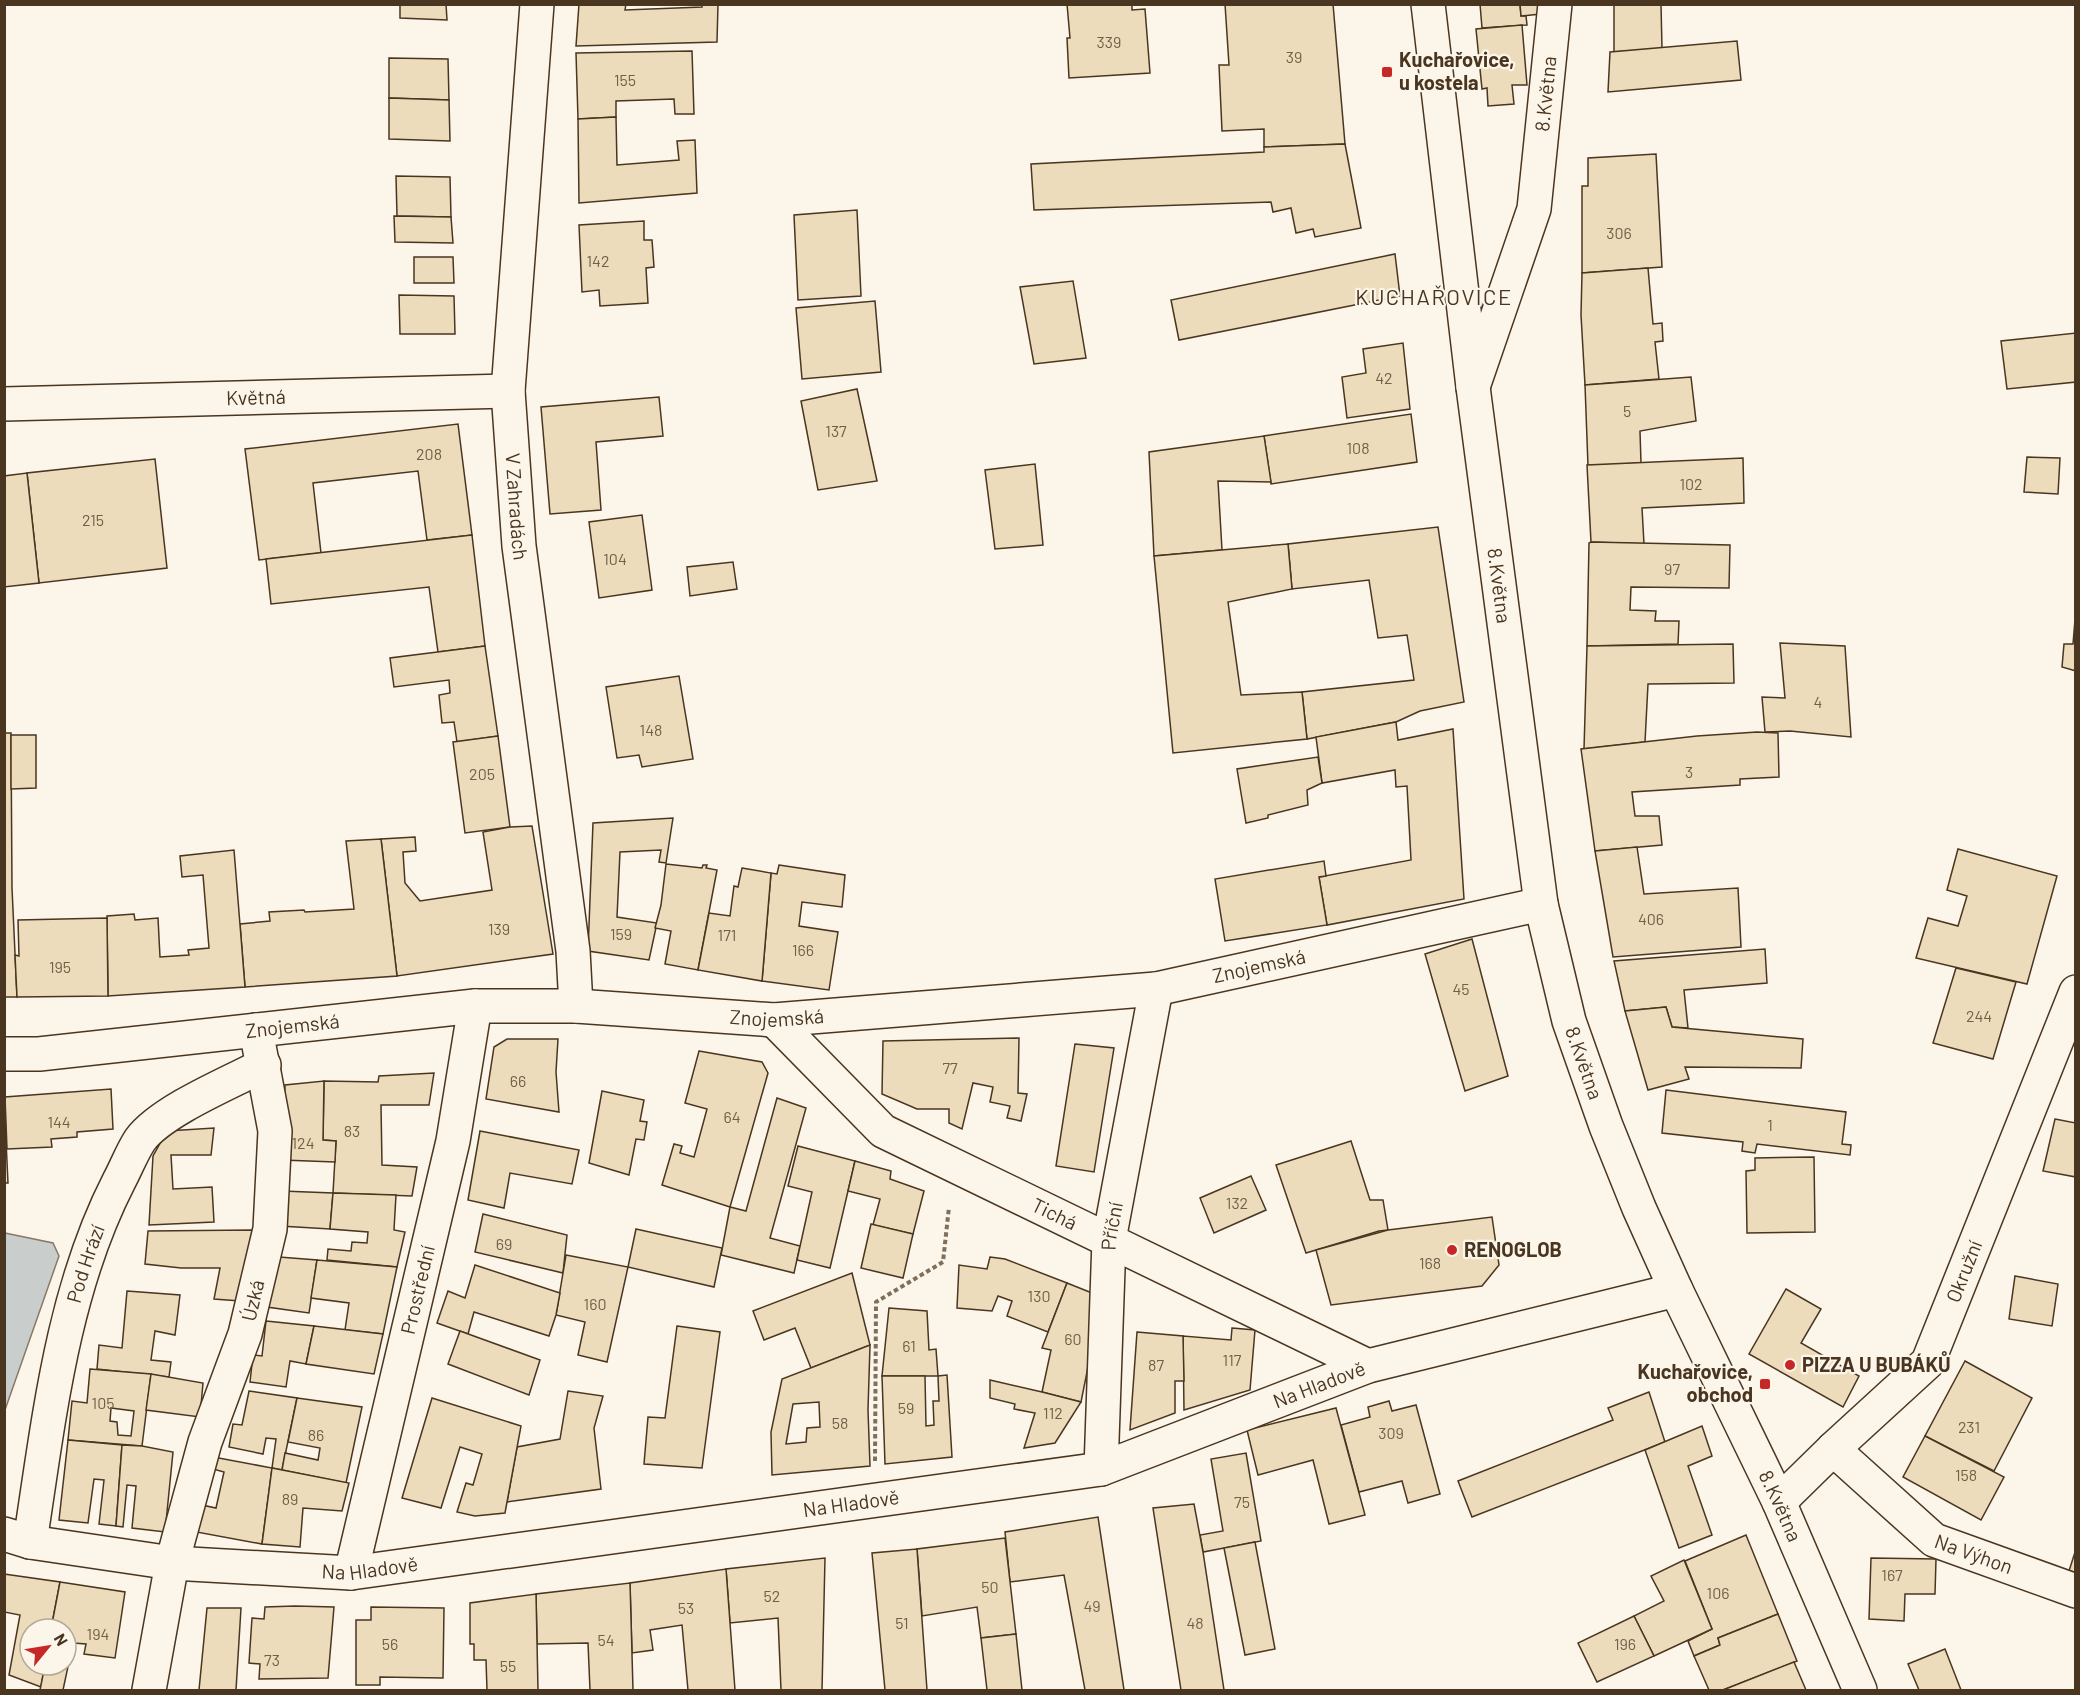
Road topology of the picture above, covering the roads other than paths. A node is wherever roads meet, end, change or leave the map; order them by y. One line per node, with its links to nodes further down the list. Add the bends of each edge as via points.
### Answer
1 (537, 4): 5 (street, V Zahradách)
2 (1428, 4): 4 (street, 8.Května)
3 (1555, 4): 4 (street, 8.Května, via 1534,209)
4 (1473, 387): 7 (street, 8.Května)
5 (508, 391): 6 (street, Květná); 11 (street, V Zahradách, via 519,546 573,951)
6 (4, 404)
7 (1541, 904): 8 (street, Znojemská); 18 (street, 8.Května, via 1572,1032 1639,1208)
8 (1156, 988): 12 (street, Znojemská); 17 (street, Příční)
9 (2076, 992): 13 (street, Okružní)
10 (475, 1006): 11 (street, Znojemská); 14 (street, Znojemská); 25 (street, Prostřední, via 453,1141)
11 (576, 1006): 12 (street, Znojemská)
12 (774, 1020): 17 (street, Tichá, via 883,1131)
13 (2069, 1028): 20 (street, Okružní, via 1928,1362)
14 (256, 1030): 15 (street, Znojemská, via 39,1054); 16 (street, Úzká)
15 (4, 1054)
16 (264, 1065): 23 (street, Pod Hrází, via 162,1118 140,1140 103,1212 80,1278); 24 (street, Úzká, via 275,1131 270,1229 245,1334 205,1442)
17 (1109, 1240): 19 (street, Tichá); 21 (street, Příční)
18 (1676, 1290): 19 (street, Na Hladově); 22 (street, 8.Května)
19 (1368, 1366): 21 (street, Na Hladově)
20 (1833, 1449): 22 (street, Okružní); 26 (street, Na Výhon, via 1934,1539)
21 (1101, 1469): 25 (street, Na Hladově)
22 (1779, 1502): 28 (street, 8.Května)
23 (17, 1538): 24 (street, Na Hladově)
24 (172, 1563): 25 (street, Na Hladově); 27 (street, Úzká)
25 (351, 1573)
26 (2076, 1591)
27 (148, 1690)
28 (1860, 1690)

